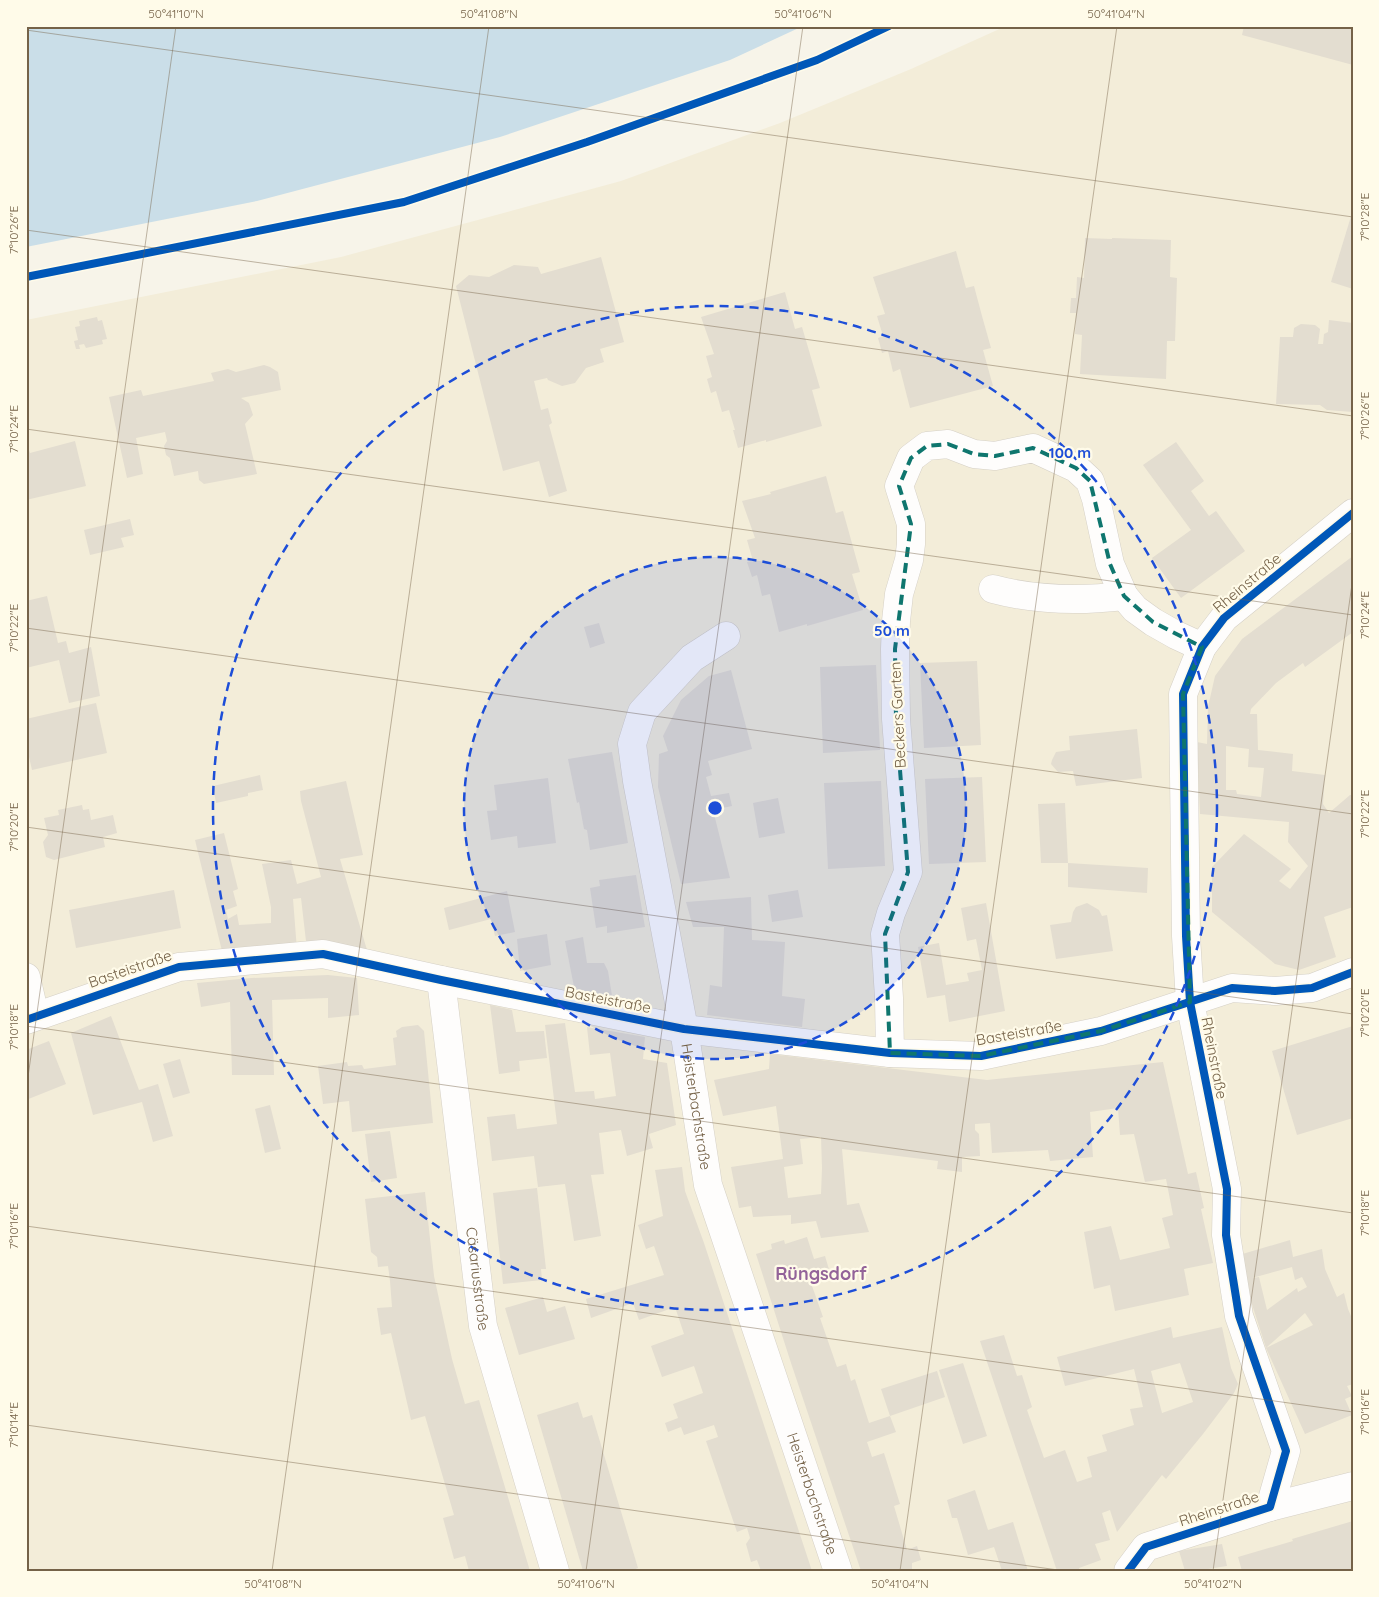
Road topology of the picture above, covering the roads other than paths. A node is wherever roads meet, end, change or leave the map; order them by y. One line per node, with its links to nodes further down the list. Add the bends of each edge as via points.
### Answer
1 (1353, 513): 5 (street, Rheinstraße, via 1224,618)
2 (993, 589): 3 (street, via 1016,595 1096,599)
3 (1124, 596): 5 (street, Beckers Garten, via 1135,610 1153,622); 12 (street, Beckers Garten, via 1110,564 1090,480 1076,468 1033,448 996,456 974,454 948,444 927,446 910,458 899,486 911,524 911,544 899,594 895,649 896,719 908,872 885,934)
4 (726, 636): 11 (street, Heisterbachstraße, via 692,658 642,712 632,744)
5 (1202, 646): 9 (street, Rheinstraße, via 1183,694)
6 (1353, 972): 9 (street, Basteistraße, via 1312,988 1275,991 1232,988)
7 (26, 977): 10 (street)
8 (441, 980): 10 (street, Basteistraße, via 323,954 179,967); 11 (street, Basteistraße); 15 (street, Cäsariusstraße, via 483,1326)
9 (1190, 1002): 12 (street, Basteistraße, via 1102,1031 981,1056); 14 (street, Rheinstraße, via 1227,1189 1226,1236 1239,1316 1286,1451)
10 (31, 1018)
11 (684, 1029): 12 (street, Basteistraße); 16 (street, Heisterbachstraße, via 708,1185)
12 (890, 1053)
13 (1353, 1486): 14 (street)
14 (1270, 1507): 17 (street, Rheinstraße, via 1146,1547)
15 (555, 1571)
16 (838, 1571)
17 (1128, 1571)

